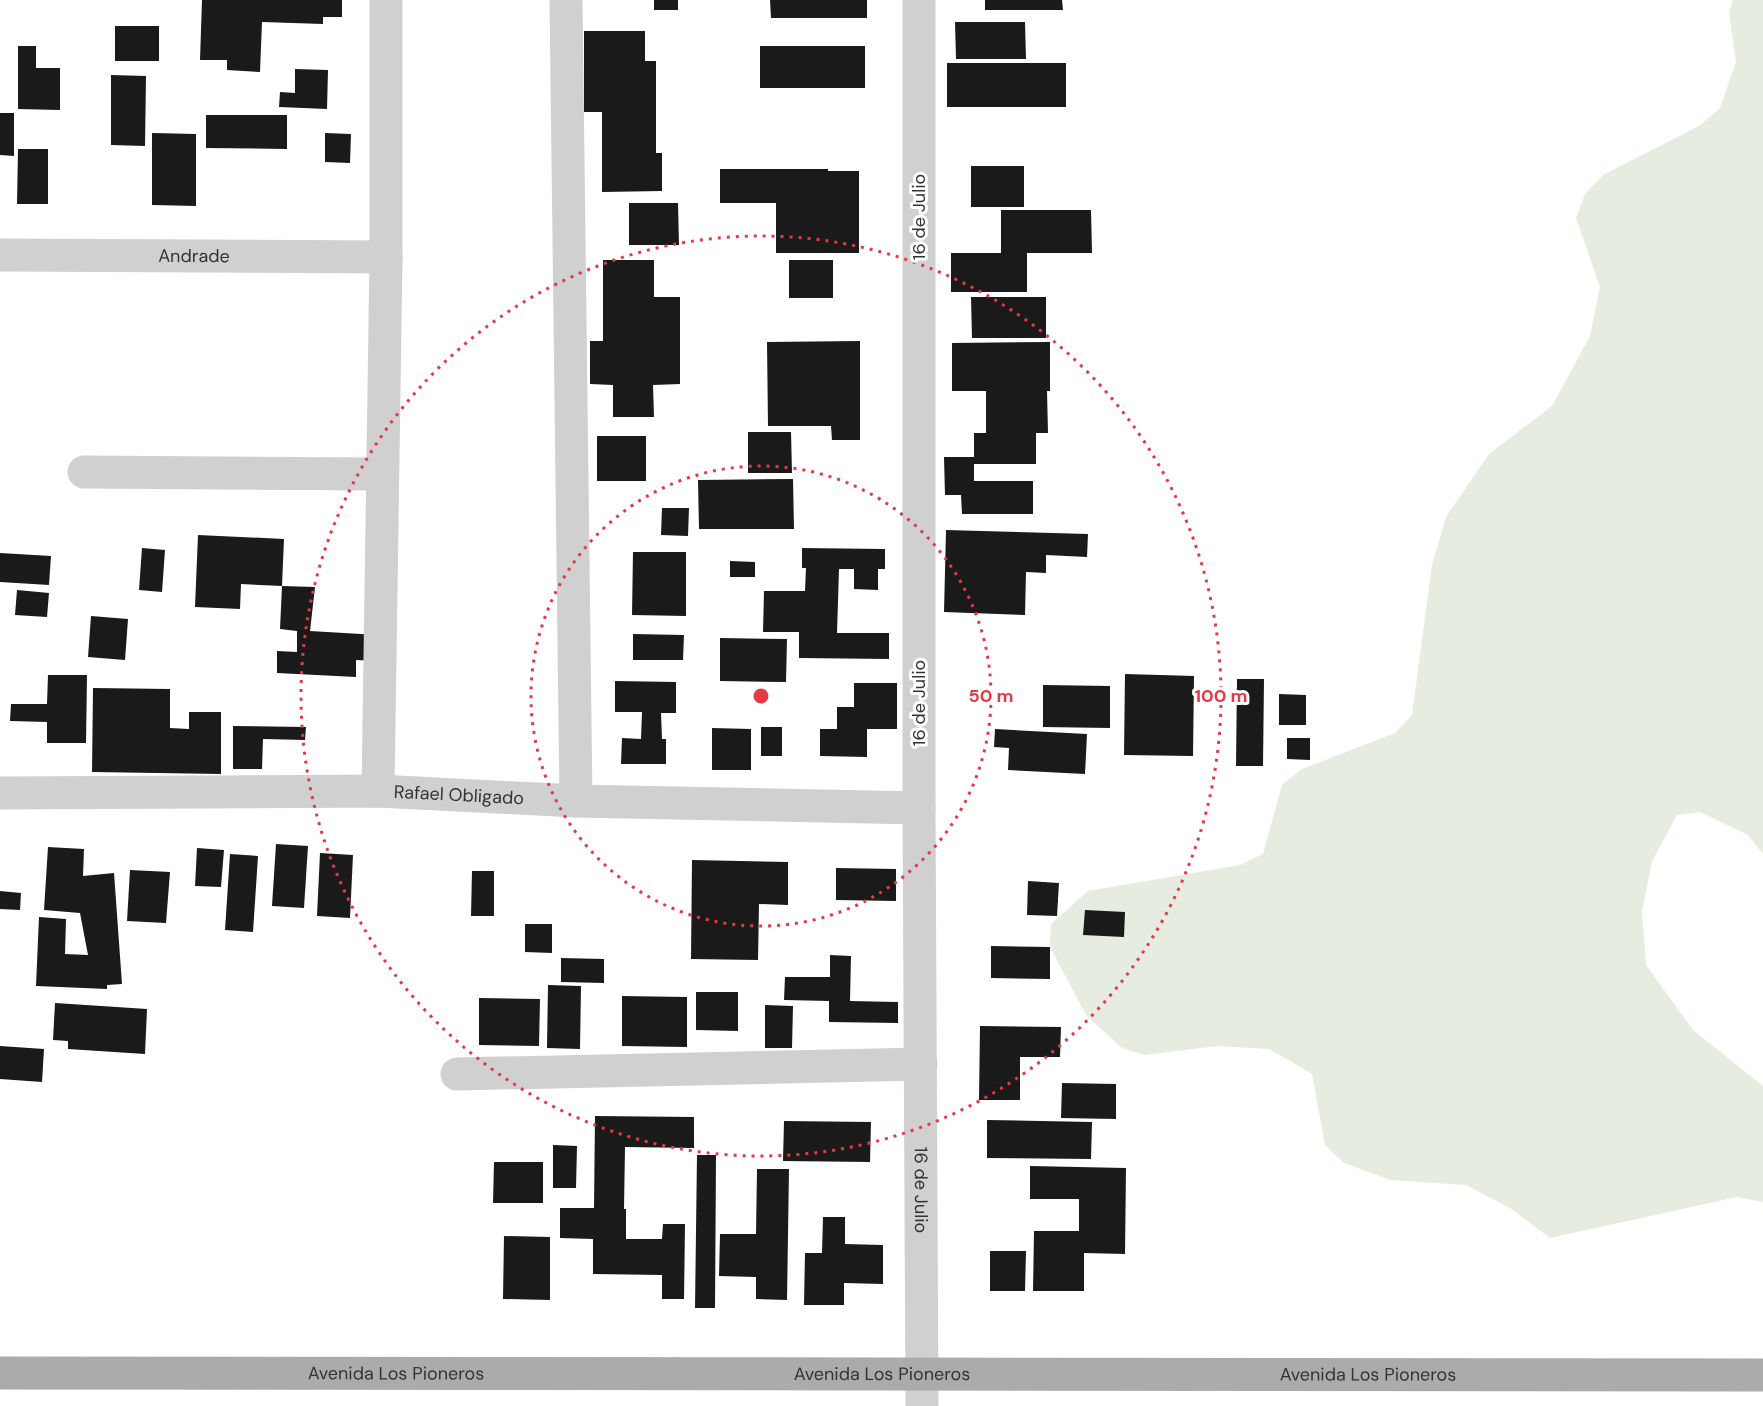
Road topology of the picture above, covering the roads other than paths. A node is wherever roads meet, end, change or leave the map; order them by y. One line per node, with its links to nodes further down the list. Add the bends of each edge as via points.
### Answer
1 (386, 0): 5 (street)
2 (566, 0): 10 (street)
3 (919, 0): 11 (street, 16 de Julio)
4 (0, 255): 5 (street, Andrade)
5 (386, 257): 7 (street)
6 (84, 472): 7 (street)
7 (382, 474): 8 (street)
8 (378, 791): 9 (street, Rafael Obligado); 10 (street, Rafael Obligado)
9 (0, 793)
10 (576, 801): 11 (street, Rafael Obligado)
11 (919, 808): 12 (street, 16 de Julio)
12 (921, 1064): 13 (street); 15 (street, 16 de Julio)
13 (457, 1074)
14 (0, 1373): 15 (main road, Avenida Los Pioneros)
15 (922, 1374): 16 (main road, Avenida Los Pioneros); 17 (street, 16 de Julio)
16 (1763, 1375)
17 (922, 1406)

